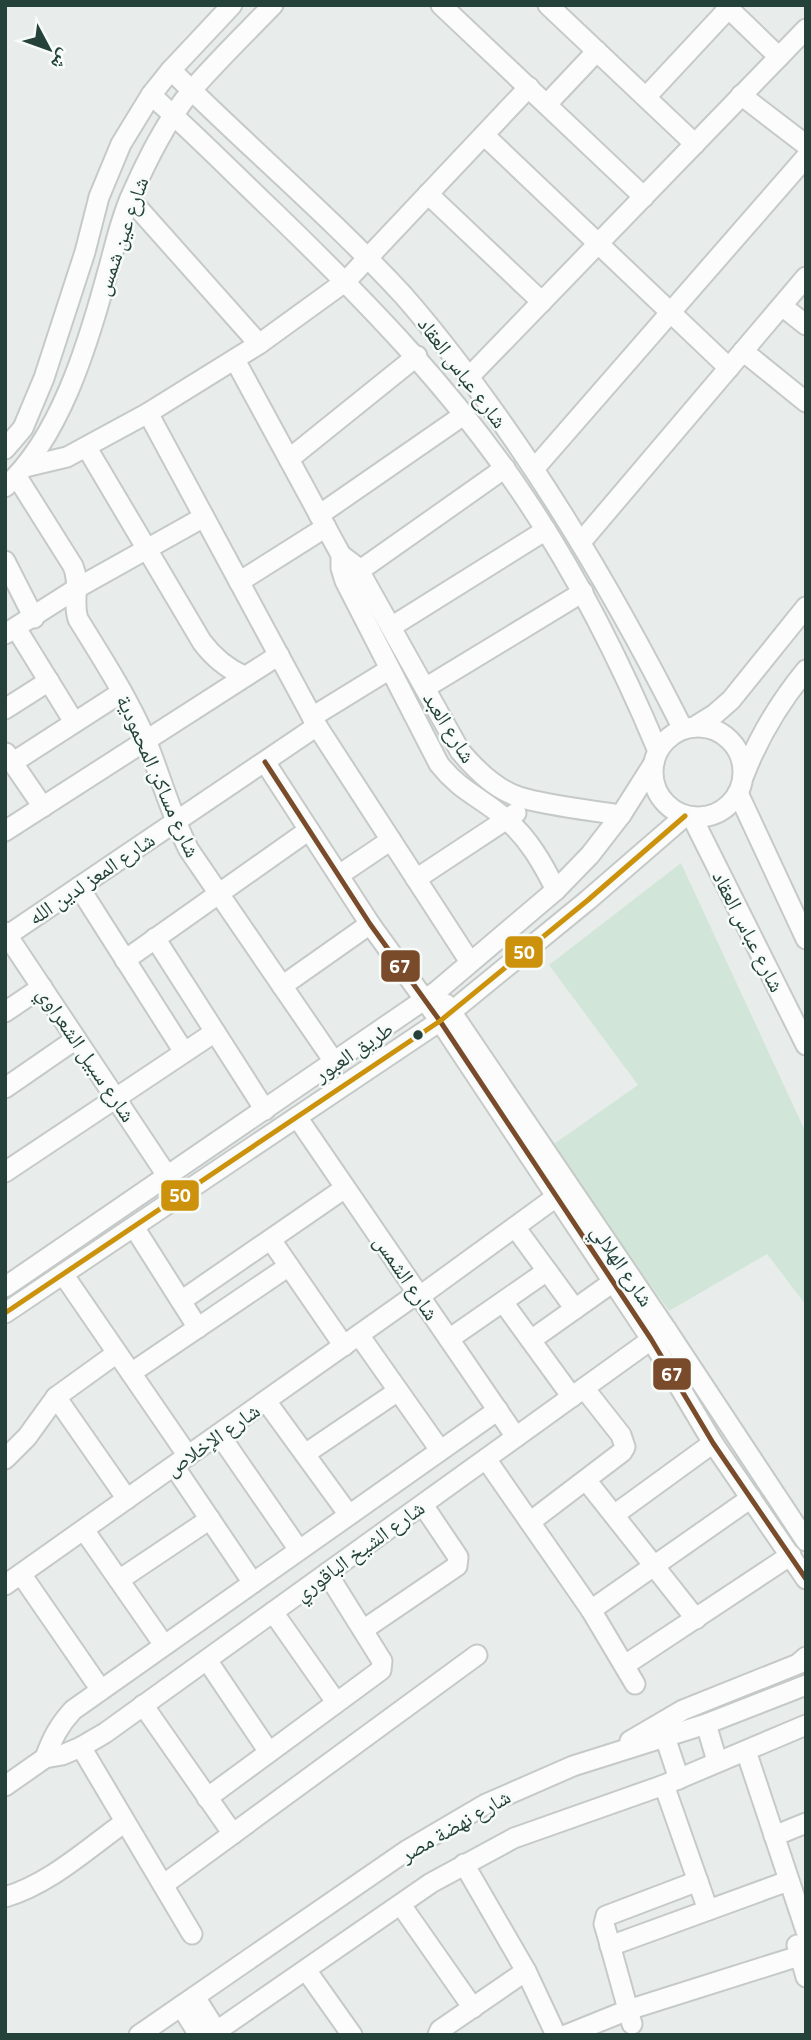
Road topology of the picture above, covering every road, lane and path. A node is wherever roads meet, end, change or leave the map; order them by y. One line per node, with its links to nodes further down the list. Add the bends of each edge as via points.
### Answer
1 (232, 5): 9 (street, شارع عين شمس)
2 (273, 5): 11 (street, شارع عين شمس)
3 (441, 5): 10 (street)
4 (727, 7): 8 (street); 14 (street)
5 (556, 8): 7 (street)
6 (806, 29): 8 (street)
7 (597, 51): 14 (street); 15 (street)
8 (779, 57): 13 (street)
9 (171, 70): 11 (street, شارع عباس العقاد); 12 (street, شارع عين شمس)
10 (529, 87): 15 (street); 17 (street)
11 (192, 91): 16 (street, شارع عين شمس); 25 (street, شارع عباس العقاد)
12 (151, 95): 16 (street, شارع عباس العقاد); 42 (street, شارع عين شمس, via 121,144 103,186 44,379 23,428)
13 (741, 95): 18 (street); 19 (street)
14 (646, 97): 18 (street)
15 (547, 104): 22 (street)
16 (174, 115): 23 (street, شارع عين شمس); 27 (street, شارع عباس العقاد)
17 (484, 135): 21 (street); 24 (street)
18 (695, 144): 22 (street)
19 (806, 144)
20 (806, 158): 30 (street)
21 (428, 194): 25 (street); 28 (street)
22 (644, 197): 24 (street)
23 (130, 199): 32 (street); 46 (street, شارع عين شمس, via 65,398 47,435)
24 (598, 244): 28 (street); 30 (street)
25 (367, 258): 27 (street); 37 (street, شارع عباس العقاد)
26 (806, 277): 29 (street)
27 (346, 281): 32 (street); 34 (street, شارع عباس العقاد)
28 (541, 302): 37 (street)
29 (782, 306): 31 (street); 33 (street)
30 (671, 313): 36 (street); 45 (street)
31 (806, 325)
32 (259, 344): 35 (street)
33 (743, 351): 36 (street); 38 (street)
34 (417, 356): 40 (street, شارع عباس العقاد); 43 (street)
35 (235, 360): 39 (street); 43 (street, شارع العبد)
36 (729, 368): 50 (street)
37 (469, 377): 45 (street, شارع عباس العقاد)
38 (806, 402)
39 (148, 413): 41 (street); 47 (street)
40 (465, 414): 44 (street, شارع عباس العقاد); 48 (street)
41 (86, 448): 46 (street); 51 (street)
42 (5, 449)
43 (289, 459): 48 (street, شارع العبد)
44 (505, 468): 49 (street, شارع عباس العقاد); 53 (street)
45 (534, 469): 50 (street, شارع عباس العقاد)
46 (16, 477): 55 (street, شارع مساكن المحمودية, via 73,566)
47 (204, 517): 51 (street); 54 (street)
48 (323, 521): 53 (street, شارع العبد, via 341,555 341,568); 54 (street)
49 (546, 530): 56 (street, شارع عباس العقاد); 59 (street)
50 (581, 542): 71 (street, شارع عباس العقاد)
51 (148, 550): 55 (street); 64 (street, via 202,642 220,663)
52 (7, 569): 58 (street)
53 (353, 576): 59 (street, شارع العبد); 62 (street, شارع العبد)
54 (239, 582): 61 (street)
55 (79, 587): 58 (street); 67 (street, شارع مساكن المحمودية, via 78,619)
56 (583, 592): 66 (street); 73 (street, شارع عباس العقاد, via 614,652)
57 (806, 607): 71 (street, via 731,700)
58 (34, 618): 60 (street)
59 (391, 627): 66 (street, شارع العبد)
60 (11, 631): 65 (street)
61 (279, 655): 64 (street); 70 (street)
62 (390, 669): 70 (street, شارع المعز لدين الله); 82 (street, شارع العبد, via 439,764 461,788)
63 (806, 670): 76 (street, via 774,712)
64 (244, 676): 72 (street)
65 (49, 681): 68 (street); 69 (street)
66 (425, 688): 77 (street, شارع العبد, via 472,766 502,789)
67 (122, 692): 69 (street); 72 (street, شارع مساكن المحمودية)
68 (5, 709)
69 (74, 722): 74 (street)
70 (315, 722): 75 (street, شارع المعز لدين الله); 85 (street)
71 (688, 728): 73 (street, via 668,738); 76 (street, via 710,728 724,734 742,760)
72 (145, 739): 78 (street); 81 (street, شارع مساكن المحمودية)
73 (656, 757): 79 (street, طريق العبور); 80 (street, via 656,789 673,810)
74 (9, 758): 78 (street)
75 (265, 762): 81 (street, شارع المعز لدين الله); 83 (street, شارع الهلالي)
76 (741, 784): 80 (street, via 730,804 719,812); 94 (street)
77 (534, 800): 79 (street, شارع العبد); 82 (street)
78 (43, 807): 84 (street)
79 (621, 816): 89 (street, طريق العبور)
80 (688, 816): 101 (street, طريق العبور); 104 (street, شارع عباس العقاد)
81 (175, 820): 88 (street, شارع المعز لدين الله); 90 (street, شارع مساكن المحمودية)
82 (507, 820): 87 (street); 89 (street, شارع العبد, via 527,840)
83 (309, 830): 86 (street, شارع الهلالي); 90 (street)
84 (5, 831)
85 (391, 840): 86 (street); 87 (street)
86 (339, 875): 91 (street, شارع الهلالي)
87 (416, 879): 96 (street)
88 (79, 887): 92 (street, شارع المعز لدين الله); 95 (street)
89 (556, 890): 96 (street, طريق العبور)
90 (218, 894): 93 (street); 97 (street, شارع مساكن المحمودية)
91 (370, 924): 97 (street); 99 (street, شارع الهلالي)
92 (6, 935): 98 (street, شارع سبيل الشعراوي)
93 (155, 938): 95 (street); 102 (street)
94 (806, 939)
95 (125, 960): 105 (street)
96 (470, 962): 99 (street, طريق العبور)
97 (282, 986): 106 (street, شارع مساكن المحمودية)
98 (41, 987): 100 (street); 103 (street, شارع سبيل الشعراوي)
99 (431, 996): 101 (street, شارع الهلالي); 106 (street, طريق العبور)
100 (5, 1012)
101 (446, 1017): 110 (street, طريق العبور); 114 (street, شارع الهلالي); 129 (street, شارع الهلالي)
102 (215, 1032): 105 (street); 109 (street)
103 (76, 1039): 107 (street); 108 (street, شارع سبيل الشعراوي)
104 (806, 1045)
105 (184, 1052): 108 (street)
106 (335, 1063): 109 (street, طريق العبور)
107 (5, 1088)
108 (116, 1098): 111 (street); 112 (street, شارع سبيل الشعراوي)
109 (265, 1110): 112 (street, طريق العبور)
110 (297, 1117): 113 (street, شارع الشمس); 115 (street, طريق العبور)
111 (7, 1167)
112 (168, 1177): 122 (street, طريق العبور)
113 (345, 1188): 117 (street); 123 (street, شارع الشمس)
114 (556, 1197): 116 (street, شارع الإخلاص); 121 (street, شارع الهلالي)
115 (134, 1227): 120 (street, طريق العبور); 124 (street)
116 (515, 1227): 119 (street); 123 (street, شارع الإخلاص)
117 (271, 1240): 118 (street); 124 (street)
118 (289, 1266): 128 (street); 131 (street)
119 (547, 1270): 125 (street); 126 (street)
120 (63, 1275): 127 (street, طريق العبور); 133 (street)
121 (613, 1282): 126 (street); 129 (street, شارع الهلالي)
122 (5, 1287)
123 (419, 1295): 130 (street, شارع الشمس); 131 (street, شارع الإخلاص)
124 (181, 1301): 128 (street)
125 (503, 1302): 130 (street); 132 (street)
126 (575, 1309): 132 (street)
127 (5, 1314)
128 (198, 1328): 134 (street)
129 (658, 1334): 136 (street, شارع الشيخ الباقوري); 142 (street, شارع الهلالي); 157 (street, شارع الهلالي)
130 (449, 1339): 139 (street, شارع الشمس)
131 (352, 1340): 135 (street); 138 (street, شارع الإخلاص)
132 (531, 1340): 136 (street)
133 (117, 1353): 134 (street); 137 (street)
134 (131, 1374): 147 (street)
135 (398, 1391): 143 (street); 144 (street)
136 (578, 1393): 141 (street, شارع الشيخ الباقوري); 148 (street, via 621,1435 625,1447)
137 (55, 1397): 145 (street); 150 (street)
138 (266, 1401): 140 (street, شارع الإخلاص); 144 (street)
139 (498, 1410): 141 (street, شارع الشمس); 143 (street, شارع الشيخ الباقوري)
140 (219, 1434): 147 (street, شارع الإخلاص); 158 (street)
141 (516, 1437): 146 (street, شارع الشيخ الباقوري)
142 (713, 1443): 149 (street, شارع الهلالي); 153 (street)
143 (440, 1450): 152 (street, شارع الشيخ الباقوري)
144 (305, 1454): 152 (street)
145 (6, 1458)
146 (486, 1460): 151 (street, شارع الشيخ الباقوري); 155 (street)
147 (181, 1461): 150 (street, شارع الإخلاص); 154 (street)
148 (586, 1480): 153 (street); 155 (street)
149 (751, 1498): 159 (street, شارع الهلالي); 160 (street)
150 (127, 1499): 156 (street, شارع الإخلاص)
151 (423, 1505): 161 (street, شارع الشيخ الباقوري); 169 (street, via 458,1557 457,1566)
152 (349, 1515): 158 (street, شارع الشيخ الباقوري)
153 (614, 1515): 160 (street)
154 (210, 1518): 164 (street); 165 (street)
155 (530, 1522): 166 (street)
156 (84, 1530): 163 (street, شارع الإخلاص); 164 (street)
157 (806, 1541)
158 (299, 1550): 165 (street, شارع الشيخ الباقوري)
159 (792, 1555): 162 (street, شارع الهلالي); 168 (street)
160 (654, 1566): 166 (street); 168 (street)
161 (327, 1573): 167 (street, شارع الشيخ الباقوري); 169 (street)
162 (806, 1579)
163 (13, 1580): 177 (street)
164 (119, 1580): 170 (street)
165 (253, 1583): 170 (street, شارع الشيخ الباقوري)
166 (591, 1610): 174 (street)
167 (273, 1612): 173 (street, شارع الشيخ الباقوري); 178 (street)
168 (696, 1619): 174 (street)
169 (363, 1630): 178 (street, via 383,1667)
170 (164, 1645): 177 (street, شارع الشيخ الباقوري)
171 (477, 1656): 194 (street)
172 (806, 1657): 186 (street, via 683,1710)
173 (207, 1660): 179 (street, شارع الشيخ الباقوري); 185 (street)
174 (625, 1665): 175 (street)
175 (635, 1684)
176 (806, 1685): 180 (street, شارع نهضة مصر)
177 (101, 1690): 187 (street, شارع الشيخ الباقوري, via 60,1724)
178 (336, 1702): 185 (street)
179 (143, 1705): 183 (street, شارع الشيخ الباقوري); 191 (street)
180 (706, 1724): 182 (street, شارع نهضة مصر); 188 (street)
181 (806, 1725): 184 (street, شارع نهضة مصر)
182 (665, 1737): 186 (street, شارع نهضة مصر); 189 (street)
183 (81, 1747): 187 (street, شارع الشيخ الباقوري); 192 (street)
184 (746, 1751): 188 (street, شارع نهضة مصر); 195 (street)
185 (269, 1752): 191 (street)
186 (610, 1755): 210 (street, شارع نهضة مصر, via 527,1784 445,1826)
187 (46, 1758): 190 (street, شارع الشيخ الباقوري)
188 (718, 1761): 189 (street, شارع نهضة مصر)
189 (672, 1782): 196 (street, شارع نهضة مصر, via 514,1838); 197 (street)
190 (5, 1786)
191 (207, 1798): 194 (street)
192 (125, 1822): 199 (street); 200 (street, via 46,1878)
193 (806, 1823): 195 (street)
194 (233, 1834): 199 (street)
195 (774, 1836): 198 (street)
196 (464, 1864): 201 (street, شارع نهضة مصر); 208 (street)
197 (698, 1881): 202 (street); 205 (street, via 606,1916)
198 (788, 1881): 202 (street); 203 (street)
199 (163, 1885): 204 (street)
200 (5, 1897)
201 (401, 1905): 207 (street, شارع نهضة مصر); 211 (street)
202 (708, 1910): 205 (street)
203 (806, 1932): 206 (street, via 797,1945)
204 (192, 1934)
205 (610, 1946): 212 (street)
206 (799, 1956): 209 (street); 212 (street)
207 (306, 1970): 213 (street, شارع نهضة مصر); 215 (street)
208 (526, 1971): 211 (street); 217 (street)
209 (806, 1978)
210 (188, 2002): 213 (street); 214 (street, شارع نهضة مصر)
211 (473, 2008): 216 (street)
212 (630, 2017): 218 (street)
213 (211, 2034)
214 (139, 2035)
215 (352, 2035)
216 (438, 2035)
217 (556, 2035)
218 (566, 2035)

